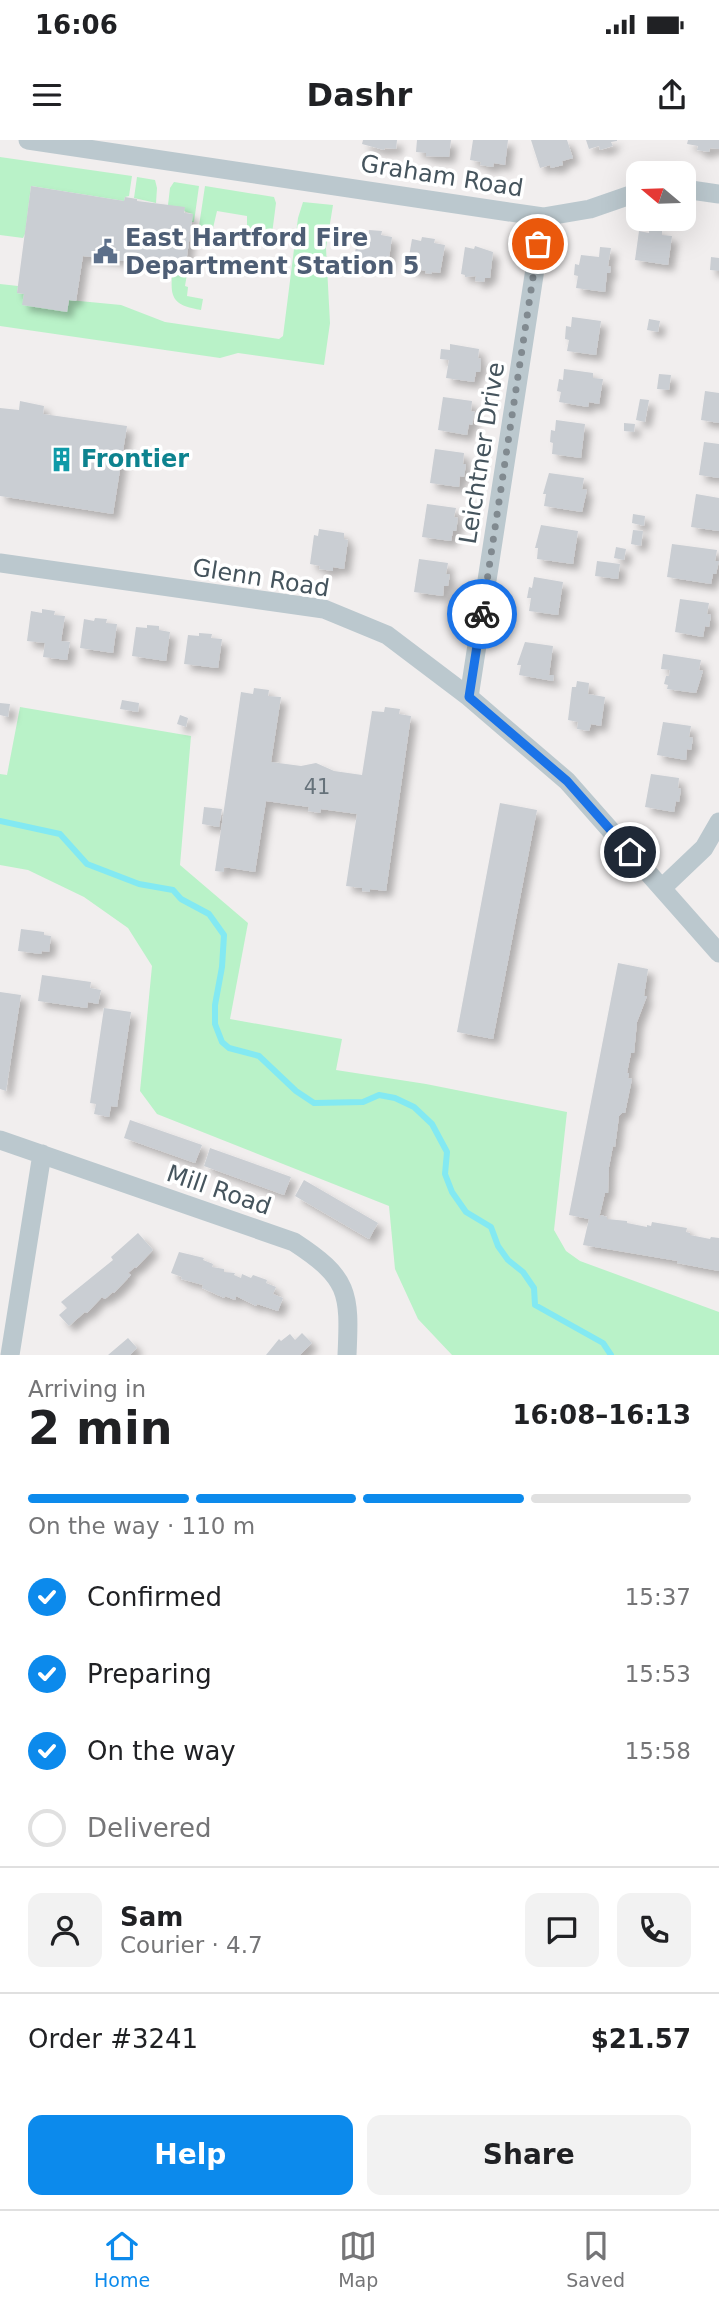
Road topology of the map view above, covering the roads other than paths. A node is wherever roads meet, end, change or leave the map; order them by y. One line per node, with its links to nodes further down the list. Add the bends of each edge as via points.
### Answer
1 (28, 140): 5 (street, Graham Road)
2 (696, 191): 3 (street)
3 (719, 194)
4 (626, 197): 5 (street, Graham Road, via 590,209)
5 (542, 217): 7 (street, Leichtner Drive)
6 (0, 563): 7 (street, Glenn Road, via 324,610 387,635)
7 (469, 697): 9 (street, Glenn Road, via 567,781)
8 (719, 822): 9 (street, via 704,848)
9 (662, 888): 10 (street, Glenn Road)
10 (719, 953)
11 (0, 1140): 12 (street, Mill Road)
12 (42, 1154): 13 (street); 14 (street, Mill Road, via 294,1242 314,1255 343,1286 349,1319)
13 (9, 1355)
14 (347, 1355)

